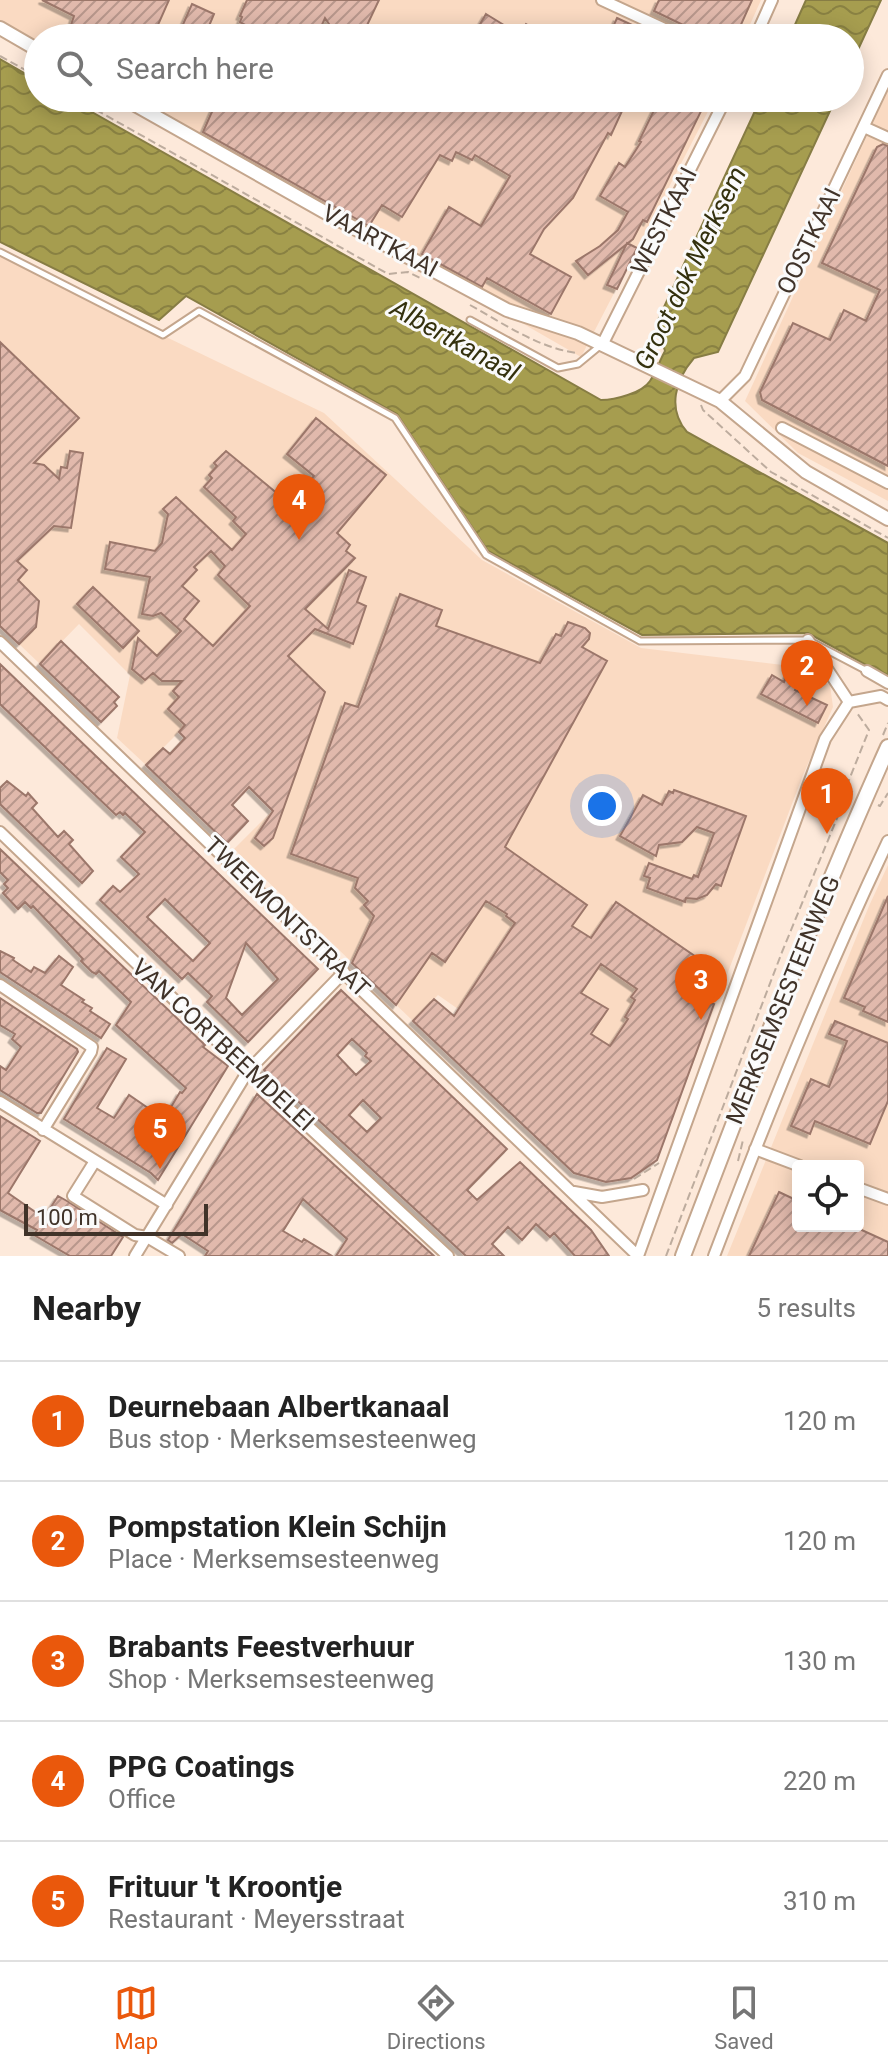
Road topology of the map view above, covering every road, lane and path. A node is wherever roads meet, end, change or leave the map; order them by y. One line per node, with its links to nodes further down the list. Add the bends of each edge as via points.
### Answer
1 (602, 0): 3 (street)
2 (772, 0): 4 (street)
3 (654, 24)
4 (761, 24)
5 (0, 28): 6 (street)
6 (24, 42)
7 (0, 56): 8 (path)
8 (24, 69)
9 (888, 75): 13 (street, OOSTKAAI)
10 (100, 112): 16 (path, via 388,274 408,272)
11 (148, 112): 20 (street, VAARTKAAI, via 507,310)
12 (719, 112): 20 (street, WESTKAAI)
13 (864, 127): 14 (street); 22 (street, OOSTKAAI, via 745,376)
14 (888, 138)
15 (0, 252): 27 (lane, via 163,335 199,311 395,418 486,555 640,641)
16 (421, 279)
17 (470, 305): 19 (path)
18 (470, 320): 20 (lane, via 558,368 578,364)
19 (529, 339)
20 (602, 345): 22 (street, VAARTKAAI)
21 (699, 400): 26 (path, via 703,410 771,472)
22 (720, 401): 25 (street, via 806,472)
23 (782, 428): 24 (street)
24 (888, 483)
25 (888, 519)
26 (888, 538)
27 (808, 640): 29 (lane); 32 (street)
28 (0, 642): 39 (street, TWEEMONTSTRAAT)
29 (867, 671): 30 (street)
30 (888, 683)
31 (884, 698): 32 (street)
32 (849, 702): 46 (street, MERKSEMSESTEENWEG, via 825,739); 61 (path, via 869,730 845,790 854,792 840,811 782,952)
33 (888, 723): 34 (path)
34 (885, 742): 62 (main road, MERKSEMSESTEENWEG)
35 (888, 793): 36 (path)
36 (880, 806)
37 (0, 832): 41 (street, VAN CORTBEEMDELEI)
38 (888, 841): 45 (street, MERKSEMSESTEENWEG)
39 (344, 972): 41 (street); 52 (street, TWEEMONTSTRAAT)
40 (0, 985): 43 (street, via 92,1047)
41 (248, 1071): 55 (street); 59 (street, VAN CORTBEEMDELEI)
42 (0, 1102): 43 (street)
43 (43, 1130): 47 (street)
44 (743, 1141): 49 (path)
45 (755, 1149): 48 (street); 63 (street, MERKSEMSESTEENWEG)
46 (676, 1153): 53 (path, via 630,1181); 60 (street, MERKSEMSESTEENWEG)
47 (95, 1161): 55 (street); 56 (street, via 73,1196 135,1235)
48 (792, 1163)
49 (735, 1171)
50 (643, 1190): 53 (street)
51 (864, 1190): 54 (street)
52 (574, 1192): 53 (street); 60 (street, TWEEMONTSTRAAT)
53 (619, 1194)
54 (888, 1199)
55 (167, 1205): 56 (street)
56 (147, 1237): 57 (street); 58 (street)
57 (135, 1256)
58 (179, 1256)
59 (448, 1256)
60 (638, 1256)
61 (666, 1256)
62 (683, 1256)
63 (714, 1256)

